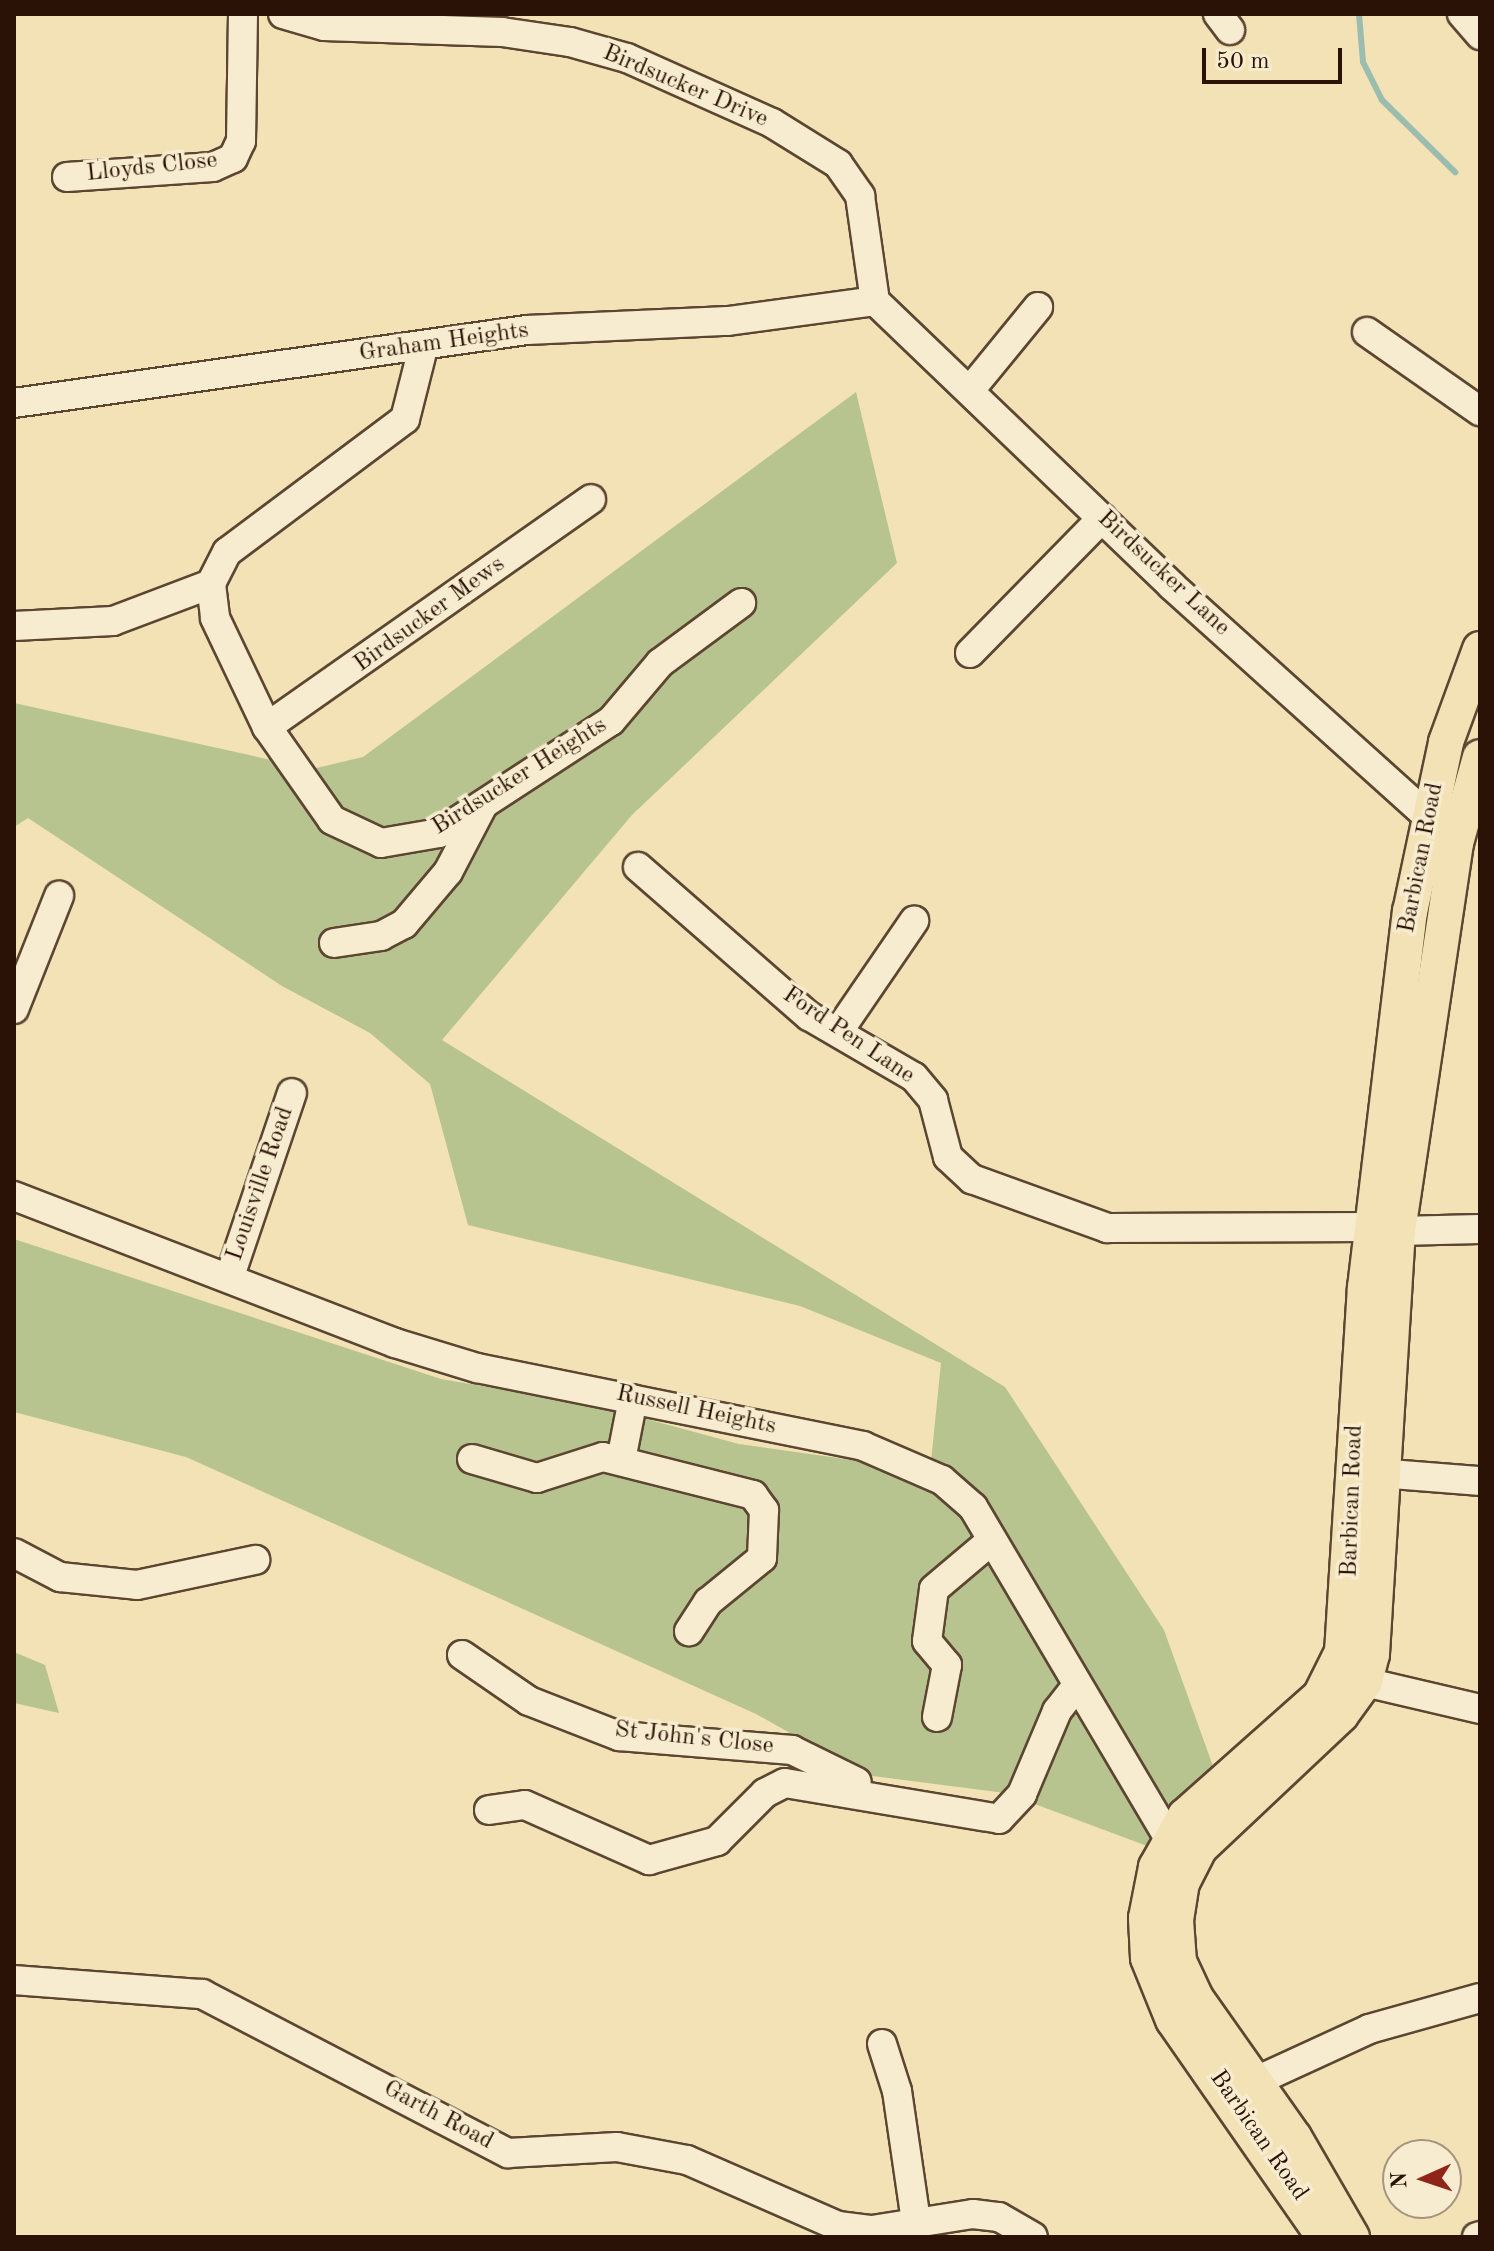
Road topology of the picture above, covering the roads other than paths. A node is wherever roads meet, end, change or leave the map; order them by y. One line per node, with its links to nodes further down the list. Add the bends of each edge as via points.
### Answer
1 (243, 14): 5 (street, Lloyds Close, via 241,141 233,158 213,167)
2 (283, 14): 6 (street, Birdsucker Drive, via 324,26 502,32 570,42 627,58 772,123 838,164 860,196)
3 (1462, 14): 4 (street)
4 (1480, 35)
5 (67, 177)
6 (875, 301): 9 (street, Graham Heights, via 728,321 527,330); 10 (street, Birdsucker Lane)
7 (1038, 307): 10 (street)
8 (1367, 332): 12 (street)
9 (423, 348): 11 (street, Graham Heights); 15 (street, via 405,419 227,552)
10 (971, 389): 14 (street, Birdsucker Lane)
11 (14, 403)
12 (1480, 411)
13 (591, 499): 20 (street, Birdsucker Mews)
14 (1102, 518): 19 (street); 23 (street, Birdsucker Lane)
15 (211, 584): 17 (street, via 113,621); 20 (street, Birdsucker Heights, via 215,618)
16 (741, 603): 22 (street, Birdsucker Heights, via 660,663 611,721)
17 (14, 626)
18 (1480, 649): 23 (main road, Barbican Road)
19 (970, 653)
20 (267, 727): 22 (street, Birdsucker Heights, via 332,820 381,843 439,833)
21 (1480, 757): 24 (main road, Barbican Road)
22 (482, 806): 28 (street, via 448,872 404,924)
23 (1429, 814): 24 (street, Birdsucker Lane); 33 (main road, Barbican Road)
24 (1456, 843): 33 (main road, Barbican Road)
25 (638, 867): 30 (street, Ford Pen Lane)
26 (59, 896): 29 (street)
27 (914, 921): 30 (street)
28 (334, 943)
29 (14, 1009)
30 (838, 1032): 33 (street, Ford Pen Lane, via 914,1077 933,1100 948,1157 972,1179 1039,1209 1107,1228)
31 (292, 1093): 35 (street, Louisville Road)
32 (14, 1196): 35 (street, Russell Heights)
33 (1385, 1229): 34 (street, Ford Pen Lane); 39 (main road, Barbican Road); 52 (main road, Barbican Road, via 1342,1652 1320,1696 1211,1787)
34 (1480, 1229)
35 (230, 1276): 36 (street, Russell Heights, via 395,1343)
36 (633, 1399): 38 (street); 41 (street, Russell Heights, via 863,1446 942,1480 973,1507)
37 (472, 1459): 38 (street, via 537,1478 592,1459)
38 (621, 1460): 44 (street, via 741,1487 764,1510 762,1558 708,1602)
39 (1378, 1473): 40 (street); 46 (main road, Barbican Road, via 1372,1654)
40 (1480, 1481)
41 (992, 1540): 47 (street, Russell Heights); 49 (street, via 949,1573 930,1600 927,1641 947,1665)
42 (14, 1553): 43 (street, via 60,1577 137,1585)
43 (255, 1560)
44 (689, 1631)
45 (462, 1655): 50 (street, St John's Close, via 529,1701 619,1736 792,1750)
46 (1365, 1682): 48 (street); 52 (main road, Barbican Road, via 1332,1724 1217,1828)
47 (1077, 1685): 50 (street, via 1057,1711 1022,1794 999,1819 944,1815); 52 (street, Russell Heights)
48 (1480, 1709)
49 (937, 1717)
50 (886, 1796): 51 (street, via 785,1783 765,1793 717,1841 649,1860 525,1805)
51 (489, 1810)
52 (1179, 1855): 56 (main road, Barbican Road, via 1179,1962); 59 (main road, Barbican Road, via 1146,1918 1157,1987)
53 (14, 1980): 57 (street, Garth Road, via 202,1994 508,2153 617,2147 687,2160 838,2226 872,2230)
54 (1480, 1998): 56 (street, via 1369,2029)
55 (882, 2044): 57 (street, via 897,2091)
56 (1254, 2082): 60 (main road, Barbican Road)
57 (916, 2222): 58 (street, Garth Road, via 999,2217)
58 (1033, 2237)
59 (1324, 2237)
60 (1352, 2237)

